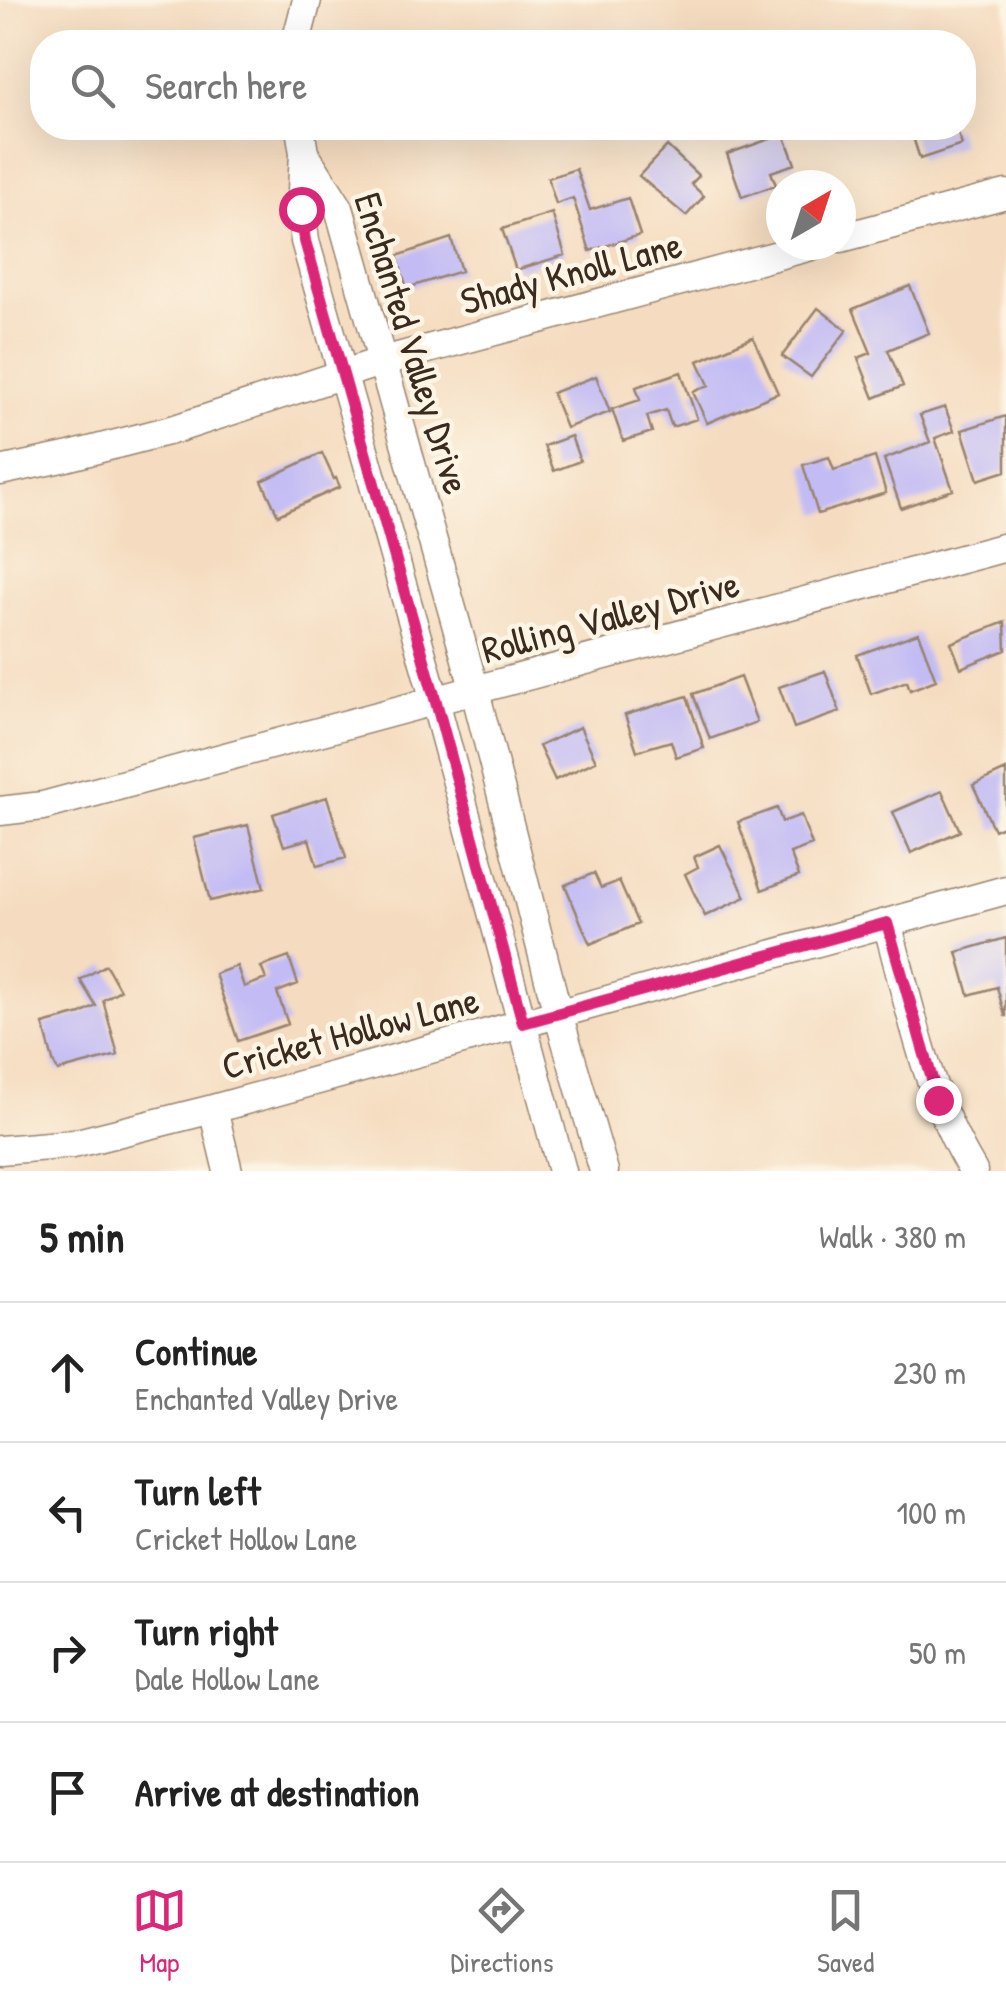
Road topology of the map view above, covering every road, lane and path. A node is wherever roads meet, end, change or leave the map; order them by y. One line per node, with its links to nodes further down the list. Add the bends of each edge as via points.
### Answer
1 (308, 0): 2 (street)
2 (299, 30)
3 (302, 140): 7 (street, Enchanted Valley Drive, via 339,208); 8 (street, Enchanted Valley Drive, via 305,241)
4 (1006, 194): 5 (street)
5 (856, 234)
6 (766, 258): 7 (street, Shady Knoll Lane)
7 (383, 361): 8 (street, Shady Knoll Lane); 11 (street, Enchanted Valley Drive)
8 (343, 374): 9 (street, Shady Knoll Lane, via 175,429); 12 (street, Enchanted Valley Drive)
9 (0, 470)
10 (1006, 548): 11 (street, Rolling Valley Drive)
11 (475, 691): 12 (street, Rolling Valley Drive); 16 (street, Enchanted Valley Drive)
12 (436, 702): 13 (street, Rolling Valley Drive, via 43,806); 17 (street, Enchanted Valley Drive)
13 (0, 811)
14 (1006, 890): 15 (street, Cricket Hollow Lane)
15 (887, 923): 16 (street, Cricket Hollow Lane); 23 (street, via 938,1100)
16 (558, 1014): 17 (street, Cricket Hollow Lane); 22 (street, Enchanted Valley Drive)
17 (523, 1023): 18 (street, Cricket Hollow Lane); 21 (street, Enchanted Valley Drive)
18 (213, 1108): 19 (street, Cricket Hollow Lane, via 73,1144); 20 (street)
19 (0, 1150)
20 (228, 1171)
21 (562, 1171)
22 (604, 1171)
23 (974, 1171)

